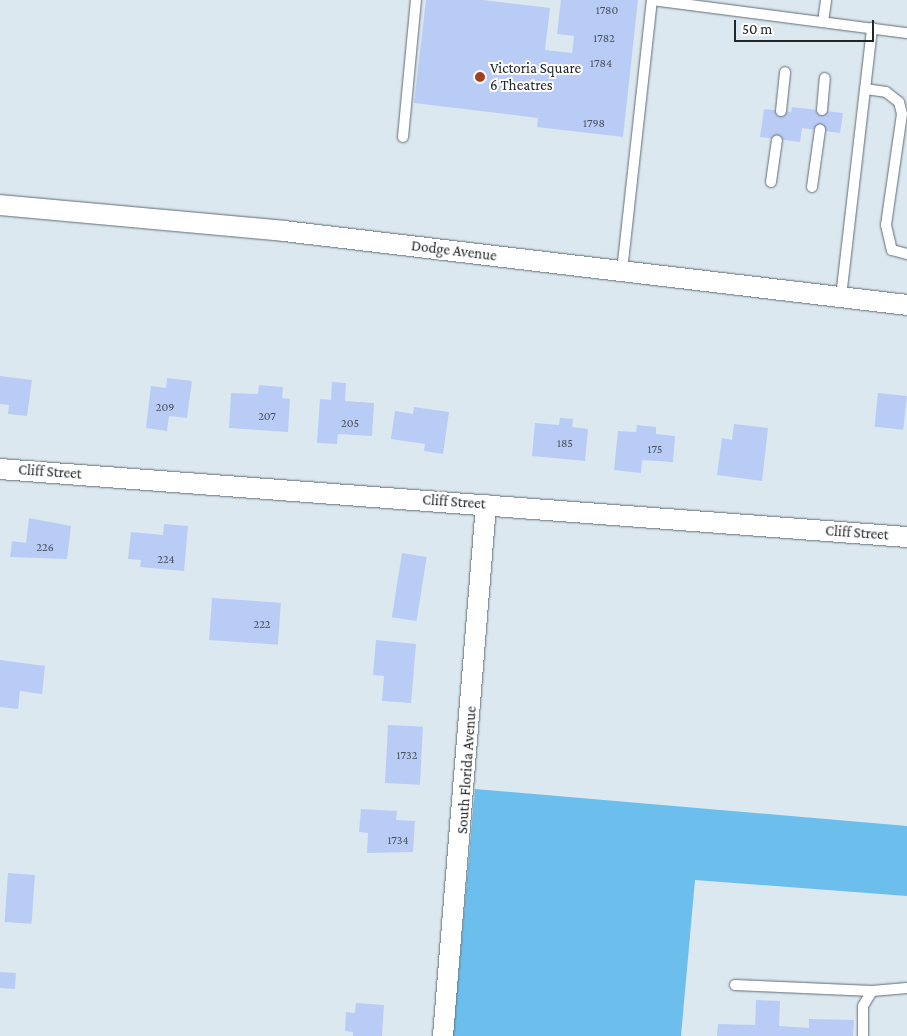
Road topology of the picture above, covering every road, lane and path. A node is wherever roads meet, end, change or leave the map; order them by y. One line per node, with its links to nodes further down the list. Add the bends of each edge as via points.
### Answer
1 (416, 0): 13 (lane)
2 (652, 0): 4 (lane); 19 (lane)
3 (826, 0): 4 (lane)
4 (823, 22): 5 (lane)
5 (872, 28): 6 (lane); 9 (lane)
6 (907, 33)
7 (785, 72): 11 (lane)
8 (825, 78): 10 (lane)
9 (865, 89): 18 (lane, via 886,92 899,102 902,114 886,225 892,250); 20 (lane)
10 (822, 110)
11 (780, 111)
12 (820, 130): 16 (lane)
13 (403, 137)
14 (777, 140): 15 (lane)
15 (772, 182)
16 (812, 187)
17 (0, 205): 19 (street, Dodge Avenue, via 284,230)
18 (907, 254)
19 (622, 271): 20 (street, Dodge Avenue)
20 (841, 297): 21 (street, Dodge Avenue)
21 (907, 305)
22 (0, 469): 23 (street, Cliff Street)
23 (486, 504): 24 (street, Cliff Street); 28 (street, South Florida Avenue)
24 (907, 537)
25 (735, 985): 27 (lane)
26 (907, 988): 27 (lane)
27 (872, 991): 29 (lane, via 864,1006)
28 (443, 1036)
29 (863, 1036)

